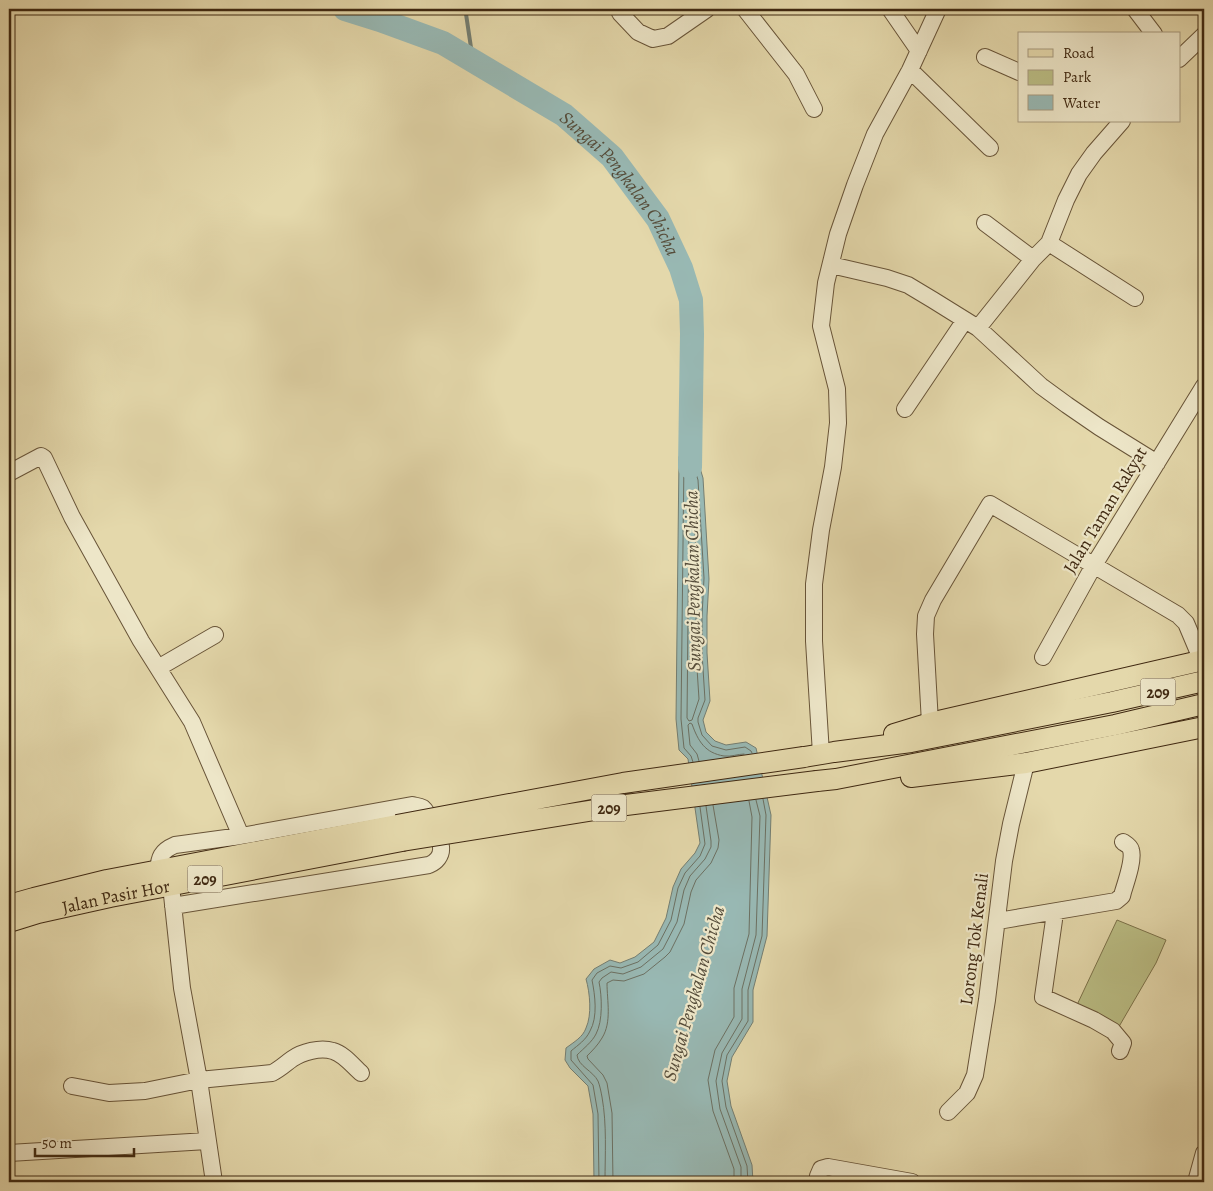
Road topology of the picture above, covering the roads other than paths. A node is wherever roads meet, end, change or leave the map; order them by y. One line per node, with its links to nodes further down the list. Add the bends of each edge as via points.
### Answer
1 (620, 9): 2 (street, via 638,32 653,39 668,36)
2 (707, 9)
3 (745, 9): 14 (street, via 796,74)
4 (890, 9): 9 (street)
5 (938, 9): 9 (street)
6 (1135, 9): 7 (street)
7 (1152, 32)
8 (1204, 35): 11 (street)
9 (918, 51): 12 (street)
10 (985, 57): 13 (street)
11 (1180, 58)
12 (910, 70): 16 (street); 20 (street, via 875,134 838,234)
13 (1018, 72)
14 (814, 108)
15 (1117, 123): 18 (street, via 1079,174)
16 (990, 148)
17 (985, 223): 19 (street)
18 (1049, 244): 19 (street); 21 (street)
19 (1033, 260): 22 (street)
20 (830, 265): 22 (street, via 908,285); 36 (street, via 821,326 837,389 838,423 814,584)
21 (1135, 298)
22 (972, 324): 24 (street); 25 (street, via 1041,386 1098,427)
23 (1204, 386): 25 (street, Jalan Taman Rakyat)
24 (905, 409)
25 (1157, 463): 27 (street, Jalan Taman Rakyat)
26 (9, 473): 31 (street, via 36,458 44,458 72,517)
27 (1094, 565): 29 (street, Jalan Taman Rakyat); 30 (street, via 1178,615 1186,623); 34 (street, via 990,504 926,616)
28 (215, 635): 31 (street)
29 (1043, 657)
30 (1203, 661): 34 (main road)
31 (158, 668): 40 (street, via 192,722)
32 (1204, 681): 36 (main road, 209, via 911,742)
33 (1204, 704): 38 (main road, 209, via 1115,725)
34 (930, 723): 36 (main road)
35 (1204, 727): 37 (main road)
36 (820, 754): 39 (main road, 209, bridge, via 623,783)
37 (1026, 763): 38 (main road, via 914,777); 47 (street, Lorong Tok Kenali, via 1006,852)
38 (826, 780): 39 (main road, 209, bridge)
39 (400, 833): 42 (main road, Jalan Pasir Hor / 209); 43 (main road, Jalan Pasir Hor / 209)
40 (241, 836): 42 (street, via 168,848 162,853); 45 (street, via 412,805 424,809 429,816 441,847 436,862 429,865)
41 (1123, 842): 46 (street, via 1132,851 1132,858 1119,899)
42 (158, 870): 44 (main road, Jalan Pasir Hor / 209)
43 (171, 886): 45 (street); 48 (main road, Jalan Pasir Hor / 209)
44 (9, 906)
45 (173, 906): 51 (street, via 182,988)
46 (1054, 912): 47 (street); 49 (street, via 1043,997 1113,1031 1123,1043)
47 (998, 921): 53 (street, Lorong Tok Kenali, via 975,1075 968,1093)
48 (9, 922)
49 (1120, 1051)
50 (361, 1073): 51 (street, via 334,1051 319,1050 302,1053 272,1072)
51 (199, 1080): 52 (street, via 145,1091 109,1093); 54 (street)
52 (72, 1086)
53 (948, 1112)
54 (207, 1141): 56 (street); 57 (street)
55 (1204, 1152): 60 (street)
56 (9, 1153)
57 (214, 1182)
58 (817, 1182): 59 (street, via 821,1169 828,1167)
59 (912, 1182)
60 (1196, 1182)

